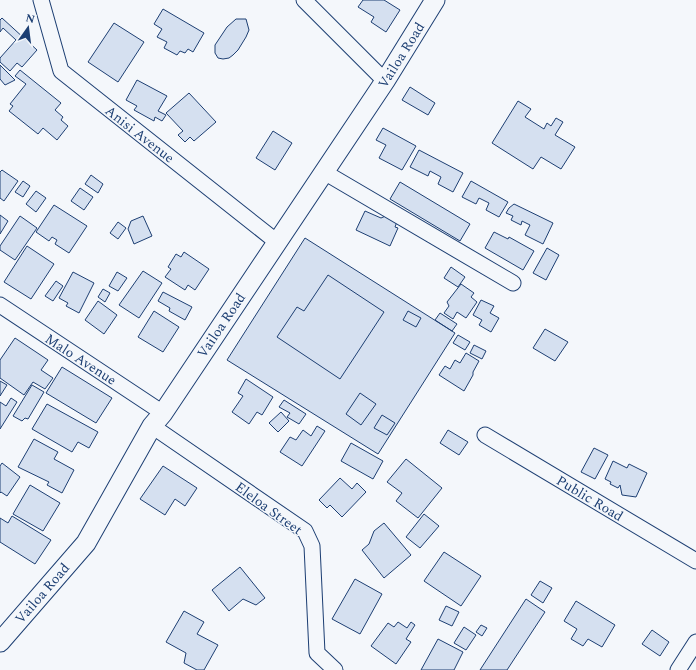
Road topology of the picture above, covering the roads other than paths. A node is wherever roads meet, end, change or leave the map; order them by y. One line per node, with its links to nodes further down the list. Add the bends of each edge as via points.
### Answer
1 (41, 0): 6 (street, Anisi Avenue, via 61,71)
2 (304, 0): 4 (street)
3 (435, 0): 4 (main road, Vailoa Road)
4 (385, 81): 5 (main road, Vailoa Road)
5 (324, 172): 6 (main road, Vailoa Road); 7 (street)
6 (277, 242): 9 (main road, Vailoa Road)
7 (513, 283)
8 (0, 305): 9 (street, Malo Avenue)
9 (157, 420): 12 (main road, Vailoa Road, via 86,542); 14 (street, Eleloa Street, via 305,531 312,546 317,653)
10 (484, 435): 11 (street, Public Road)
11 (696, 561)
12 (0, 642)
13 (696, 642): 15 (street)
14 (335, 670)
15 (678, 670)

